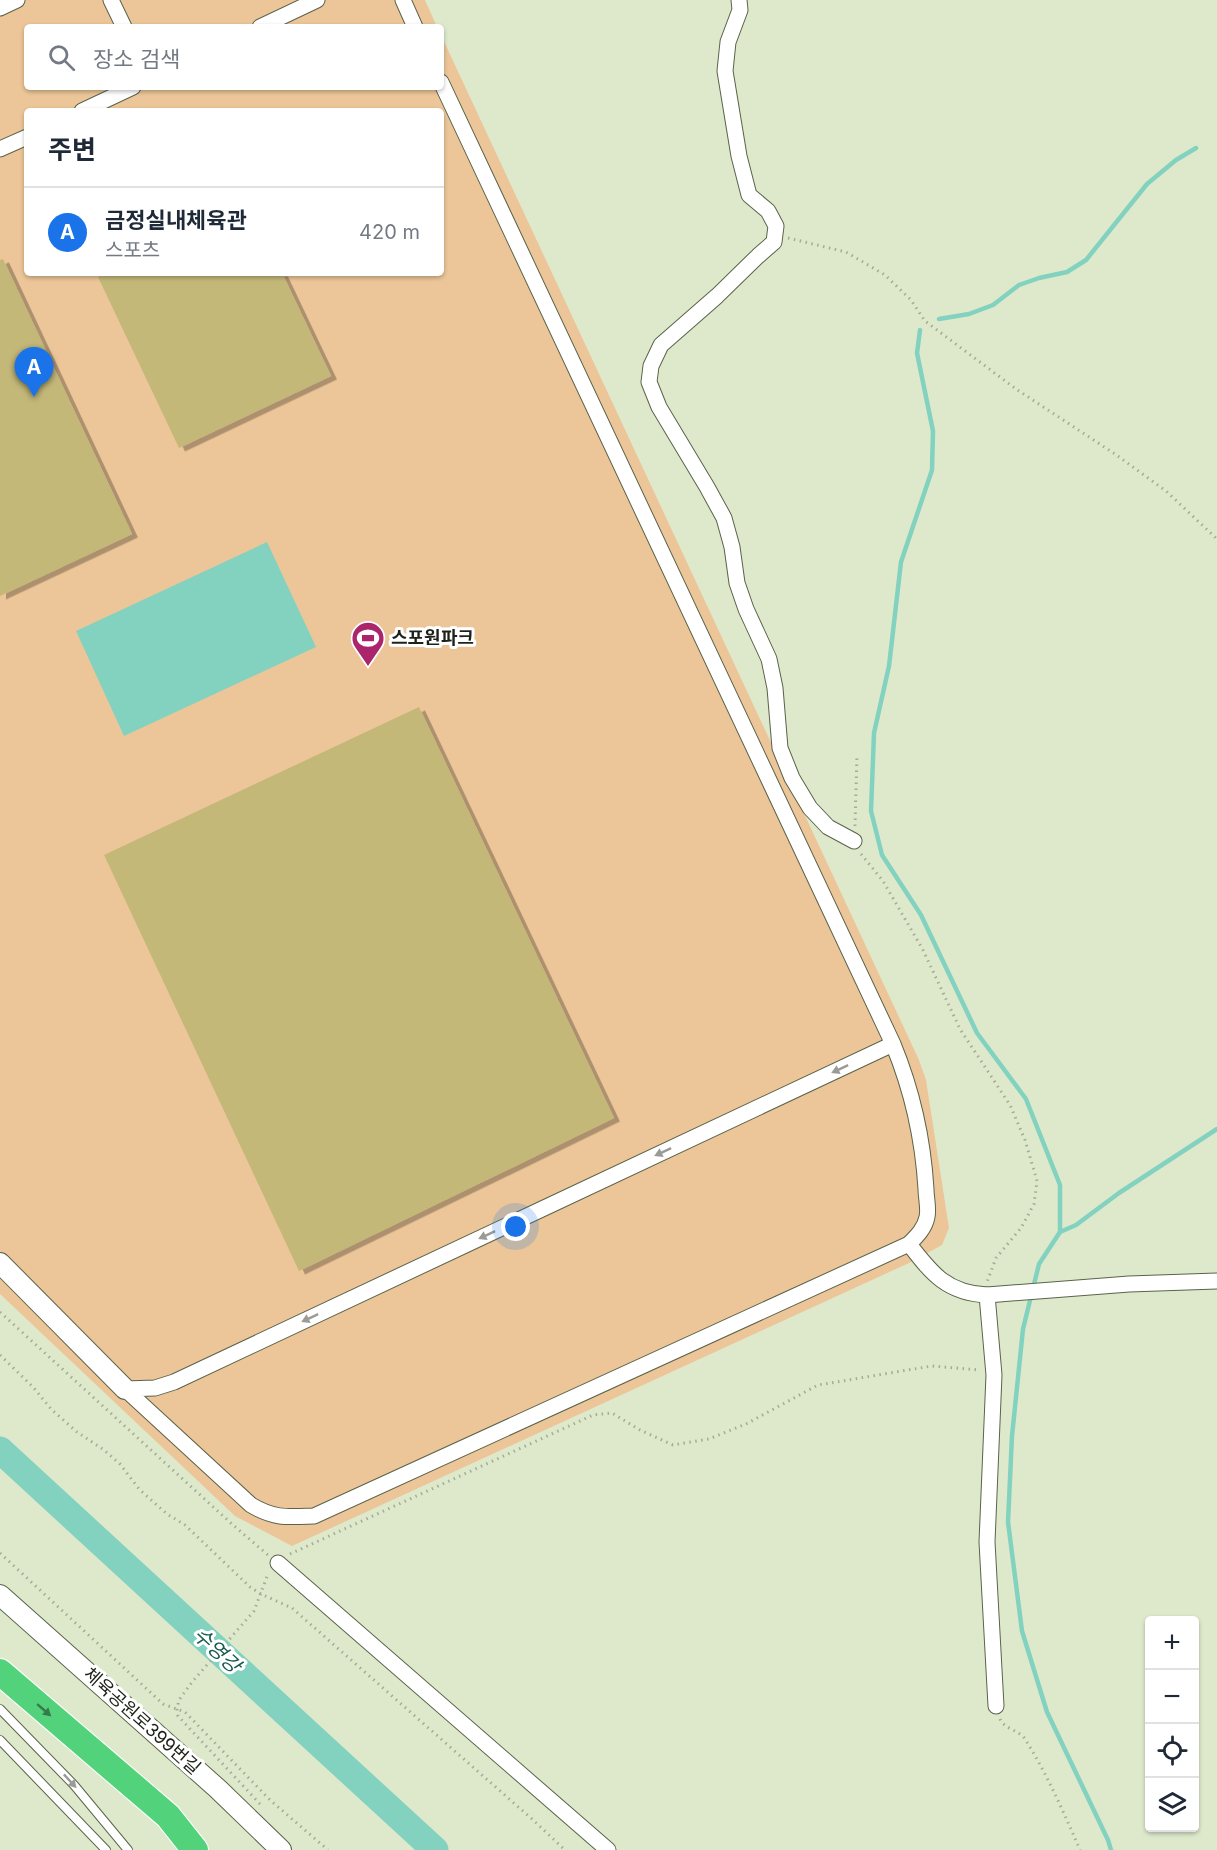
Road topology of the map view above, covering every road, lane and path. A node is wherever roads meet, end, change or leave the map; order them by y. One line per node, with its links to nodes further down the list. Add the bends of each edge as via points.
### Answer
1 (17, 0): 6 (street)
2 (111, 0): 7 (street)
3 (317, 0): 8 (street)
4 (403, 0): 9 (street)
5 (739, 0): 15 (street, via 725,71 749,195 768,211 776,226)
6 (0, 8)
7 (123, 24)
8 (266, 24)
9 (414, 24)
10 (444, 88): 19 (street)
11 (127, 90): 12 (street)
12 (88, 108)
13 (24, 138): 14 (street)
14 (0, 149)
15 (775, 236): 16 (path, via 846,252 885,275 926,321 1016,389 1166,491); 18 (street, via 774,242 740,275 661,345 651,366 649,382 659,407 724,518 737,583 769,659 776,688 780,748 792,778 810,808 828,827)
16 (1217, 539)
17 (857, 754): 18 (path)
18 (854, 841): 23 (path, via 883,881 923,950 960,1029 1010,1105 1025,1140 1037,1181 1034,1204 1021,1228 996,1258 987,1278)
19 (892, 1044): 20 (street, via 913,1102 924,1159 928,1217); 27 (street, one-way to 27, via 174,1382 155,1388)
20 (909, 1244): 23 (street, via 933,1274 954,1288); 27 (street, via 314,1516 278,1517 251,1505)
21 (0, 1263): 27 (street)
22 (1217, 1281): 23 (street)
23 (992, 1295): 26 (street)
24 (0, 1312): 29 (path)
25 (0, 1355): 30 (path, via 51,1409 120,1464 139,1490 185,1525)
26 (993, 1367): 29 (path, via 978,1370 932,1366 818,1385 746,1424 709,1439 673,1445 612,1413 593,1414 284,1556); 33 (street, via 987,1542)
27 (125, 1389)
28 (0, 1553): 35 (path, via 163,1704)
29 (280, 1565): 30 (path, via 267,1575); 44 (street)
30 (261, 1594): 35 (path, via 254,1611 178,1700); 43 (path, via 292,1608)
31 (0, 1595): 41 (street, 체육공원로399번길)
32 (0, 1672): 40 (highway, one-way to 40, via 168,1816)
33 (996, 1706): 45 (path, via 1002,1723 1024,1736)
34 (0, 1709): 39 (lane, one-way to 39, via 74,1785)
35 (177, 1709): 37 (path, via 178,1716); 42 (path, via 197,1723 270,1800)
36 (0, 1740): 38 (lane)
37 (262, 1806)
38 (106, 1850)
39 (128, 1850)
40 (195, 1850)
41 (281, 1850)
42 (328, 1850)
43 (565, 1850)
44 (608, 1850)
45 (1080, 1850)

